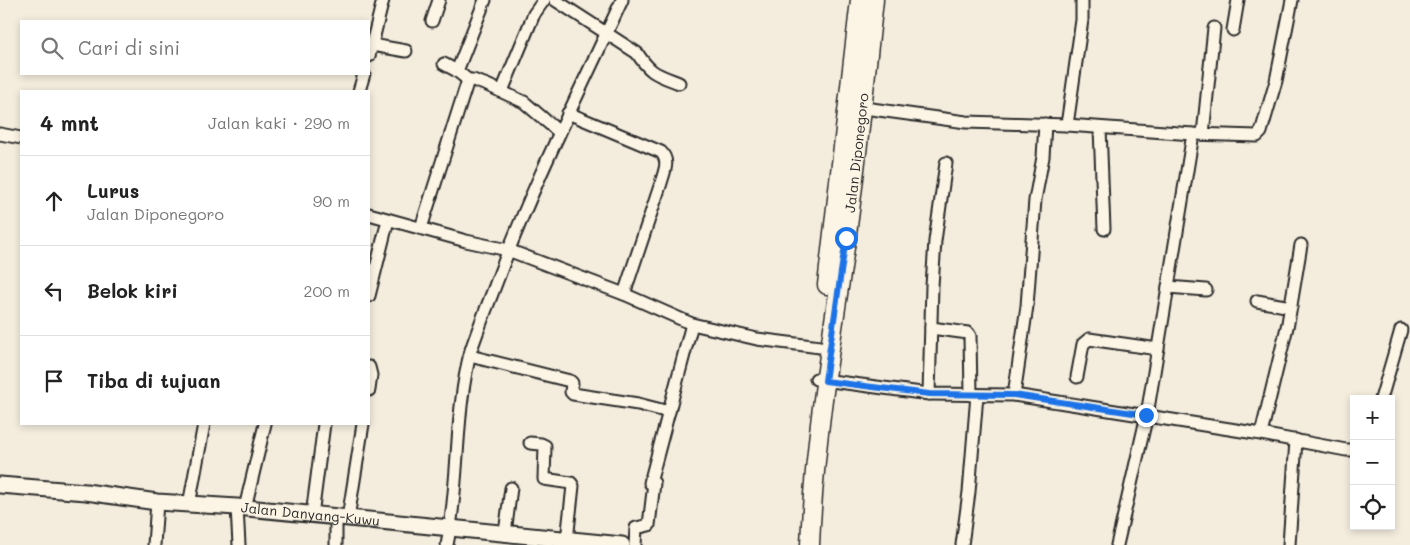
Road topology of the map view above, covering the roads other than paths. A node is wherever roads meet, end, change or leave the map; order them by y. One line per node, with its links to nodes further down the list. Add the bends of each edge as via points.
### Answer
1 (383, 0): 16 (street)
2 (439, 0): 12 (street)
3 (485, 0): 19 (street)
4 (544, 0): 24 (street, via 534,14)
5 (555, 0): 15 (street)
6 (622, 0): 15 (street)
7 (860, 0): 25 (main road, Jalan Diponegoro)
8 (874, 0): 25 (main road, Jalan Diponegoro)
9 (1082, 0): 28 (street)
10 (1238, 0): 14 (street)
11 (1292, 0): 32 (street, via 1276,81 1260,135)
12 (432, 21)
13 (1214, 28): 32 (street)
14 (1233, 30)
15 (607, 33): 22 (street, via 637,53 646,67 657,75); 26 (street)
16 (370, 50): 17 (street)
17 (406, 51)
18 (444, 64): 19 (street)
19 (457, 71): 21 (street)
20 (364, 75): 23 (street)
21 (468, 80): 24 (street); 37 (street)
22 (679, 83)
23 (359, 90)
24 (502, 91): 30 (street, via 524,102)
25 (855, 106): 27 (street, via 966,122); 50 (main road, Jalan Diponegoro); 54 (main road, Jalan Diponegoro, via 846,238)
26 (568, 113): 30 (street); 44 (street, via 665,156 666,166)
27 (1045, 124): 28 (street); 57 (street, via 1027,306)
28 (1068, 125): 29 (street)
29 (1100, 128): 32 (street); 38 (street)
30 (559, 132): 40 (street)
31 (0, 134): 33 (street)
32 (1198, 134): 41 (street)
33 (20, 138)
34 (946, 163): 48 (street, via 935,241)
35 (370, 214): 36 (street)
36 (388, 220): 37 (street); 43 (street)
37 (421, 228): 40 (street)
38 (1104, 229)
39 (1301, 245): 46 (street)
40 (508, 250): 44 (street); 52 (street)
41 (1168, 287): 42 (street); 51 (street)
42 (1206, 290)
43 (370, 292)
44 (624, 294): 47 (street)
45 (1257, 301): 46 (street)
46 (1291, 307): 65 (street)
47 (692, 324): 50 (street, via 757,339); 59 (street)
48 (931, 328): 55 (street); 56 (street, via 968,333 970,336)
49 (1401, 330): 58 (street)
50 (820, 347): 54 (main road, Jalan Diponegoro)
51 (1158, 350): 53 (street, via 1088,340 1083,344); 60 (street)
52 (470, 356): 59 (street, via 570,381 574,394); 76 (street, via 458,426)
53 (1077, 377)
54 (821, 380): 55 (street); 86 (main road, Jalan Diponegoro, via 808,443); 87 (main road, Jalan Diponegoro)
55 (929, 394): 56 (street)
56 (974, 395): 57 (street); 88 (street, via 969,492)
57 (1014, 395): 60 (street)
58 (1382, 395)
59 (669, 412): 85 (street, via 652,483 649,524 636,528)
60 (1146, 415): 65 (street); 89 (street)
61 (204, 425): 72 (street)
62 (265, 425): 73 (street)
63 (324, 425): 74 (street)
64 (363, 425): 75 (street)
65 (1261, 434): 66 (street)
66 (1296, 440): 68 (street); 90 (street)
67 (530, 443): 79 (street, via 545,446 544,479 573,486)
68 (1350, 450)
69 (0, 485): 71 (street, Jalan Danyang-Kuwu)
70 (510, 488): 77 (street)
71 (157, 502): 72 (street, Jalan Danyang-Kuwu); 80 (street)
72 (189, 505): 73 (street, Jalan Danyang-Kuwu)
73 (241, 507): 74 (street, Jalan Danyang-Kuwu); 81 (street)
74 (312, 515): 75 (street, Jalan Danyang-Kuwu)
75 (342, 518): 76 (street, Jalan Danyang-Kuwu); 82 (street)
76 (451, 528): 77 (street, Jalan Danyang-Kuwu); 83 (street)
77 (504, 533): 78 (street, Jalan Danyang-Kuwu)
78 (520, 540): 79 (street, Jalan Danyang-Kuwu)
79 (567, 540): 84 (street, Jalan Danyang-Kuwu)
80 (154, 545)
81 (239, 545)
82 (336, 545)
83 (447, 545)
84 (622, 545)
85 (635, 545)
86 (801, 545)
87 (810, 545)
88 (962, 545)
89 (1117, 545)
90 (1289, 545)

